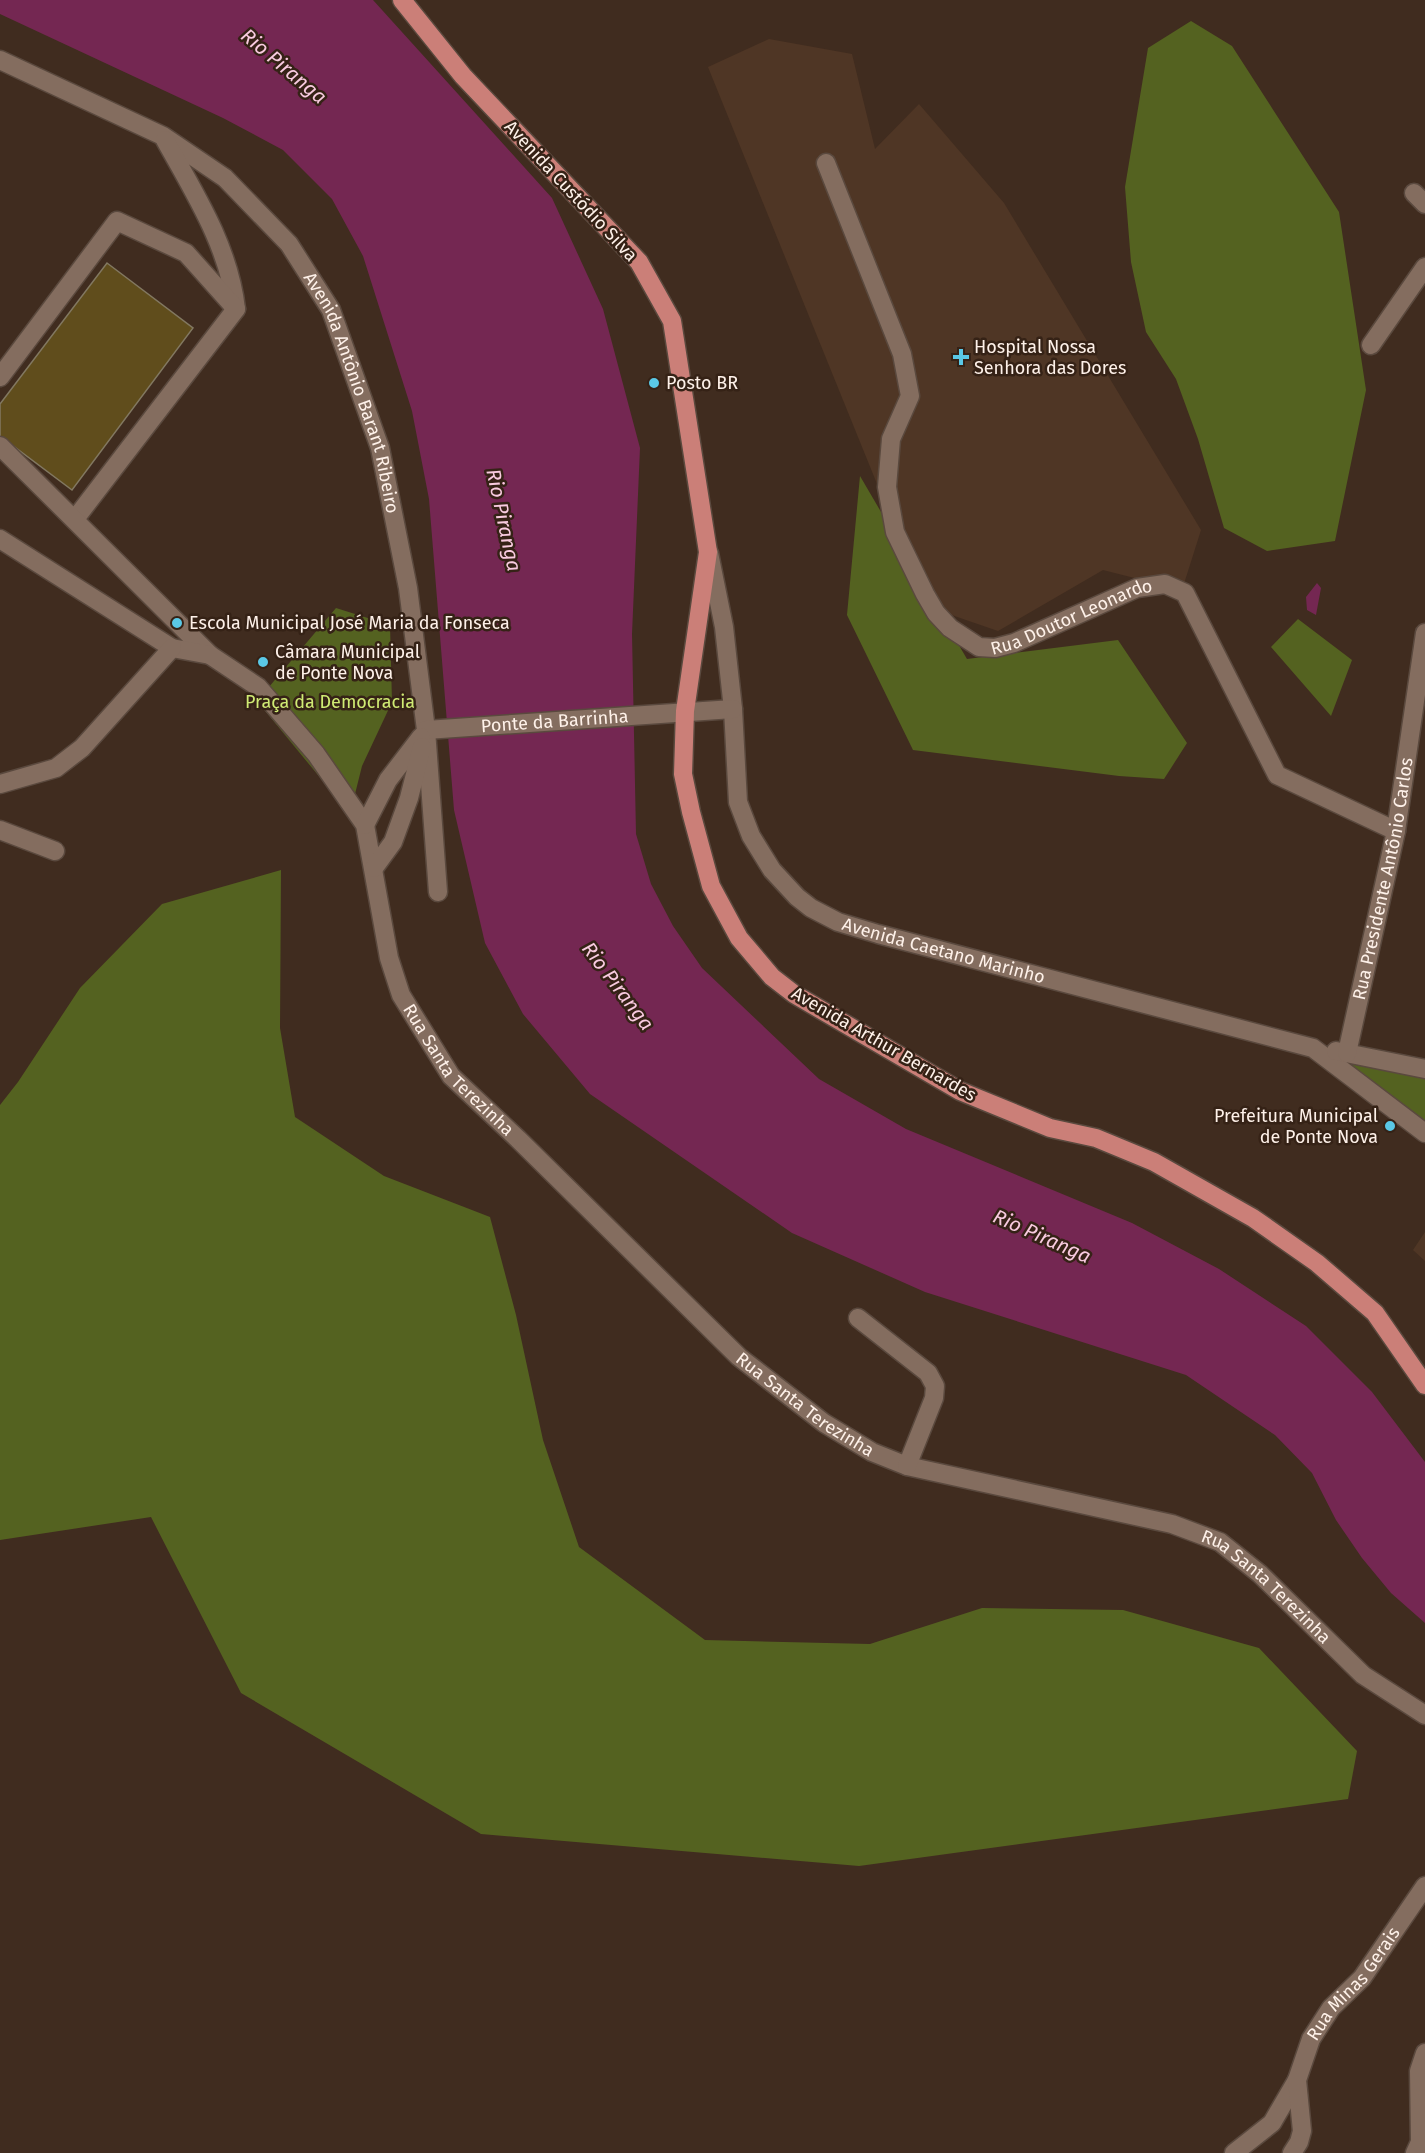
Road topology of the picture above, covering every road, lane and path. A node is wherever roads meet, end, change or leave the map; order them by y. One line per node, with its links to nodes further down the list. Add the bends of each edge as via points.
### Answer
1 (402, 0): 12 (main road, Avenida Custódio Silva, via 463,76 639,262 672,321)
2 (0, 60): 3 (street, Avenida Antônio Barant Ribeiro)
3 (163, 136): 6 (street, via 204,209 232,278); 18 (street, Avenida Antônio Barant Ribeiro, via 225,178 289,244 331,310 380,448)
4 (826, 163): 22 (street, Rua Doutor Leonardo, via 902,354 910,396 891,439 889,509 895,532 936,613 966,640 979,647 995,648 1137,588 1165,584 1185,593 1277,775)
5 (1425, 267): 7 (street)
6 (236, 309): 8 (street, via 186,253 117,221); 10 (street)
7 (1371, 345)
8 (0, 377)
9 (0, 446): 10 (street)
10 (75, 519): 15 (street)
11 (0, 539): 14 (street)
12 (708, 552): 16 (street, Avenida Caetano Marinho, via 724,627); 17 (main road, Avenida Arthur Bernardes)
13 (1425, 633): 22 (street, Rua Presidente Antônio Carlos)
14 (172, 648): 15 (street); 19 (street, via 82,748 56,768)
15 (210, 656): 20 (street, via 258,687 316,754)
16 (733, 709): 17 (street, Ponte da Barrinha); 26 (street, Avenida Caetano Marinho, via 738,802 751,836 783,883 823,915 878,934)
17 (685, 711): 18 (street, Ponte da Barrinha); 31 (main road, Avenida Arthur Bernardes, via 684,774 711,886 739,938 772,977 794,994 960,1091 1050,1128 1096,1138 1154,1162 1253,1218 1317,1263 1375,1313)
18 (431, 729): 20 (street, via 388,780); 24 (street, via 393,842); 25 (street, Avenida Antônio Barant Ribeiro)
19 (0, 784)
20 (365, 825): 24 (street, Rua Santa Terezinha)
21 (0, 830): 23 (street)
22 (1396, 831): 27 (street, Rua Presidente Antônio Carlos)
23 (55, 851)
24 (374, 868): 32 (street, Rua Santa Terezinha, via 388,958 401,995 451,1076 739,1357 824,1423 872,1452)
25 (438, 892)
26 (1313, 1048): 27 (street); 29 (street, Avenida Caetano Marinho)
27 (1347, 1053): 28 (street)
28 (1425, 1069)
29 (1425, 1133)
30 (858, 1318): 32 (street, via 928,1373 935,1386 934,1398)
31 (1425, 1385)
32 (907, 1466): 33 (street, Rua Santa Terezinha, via 1172,1524 1220,1542 1260,1574 1363,1675)
33 (1425, 1715)
34 (1425, 1886): 36 (street, Rua Minas Gerais, via 1362,1978 1319,2024 1305,2052)
35 (1425, 2053): 37 (street, via 1419,2071)
36 (1298, 2080): 38 (street, via 1272,2123); 39 (street, via 1302,2131)
37 (1420, 2149)
38 (1234, 2153)
39 (1292, 2153)

